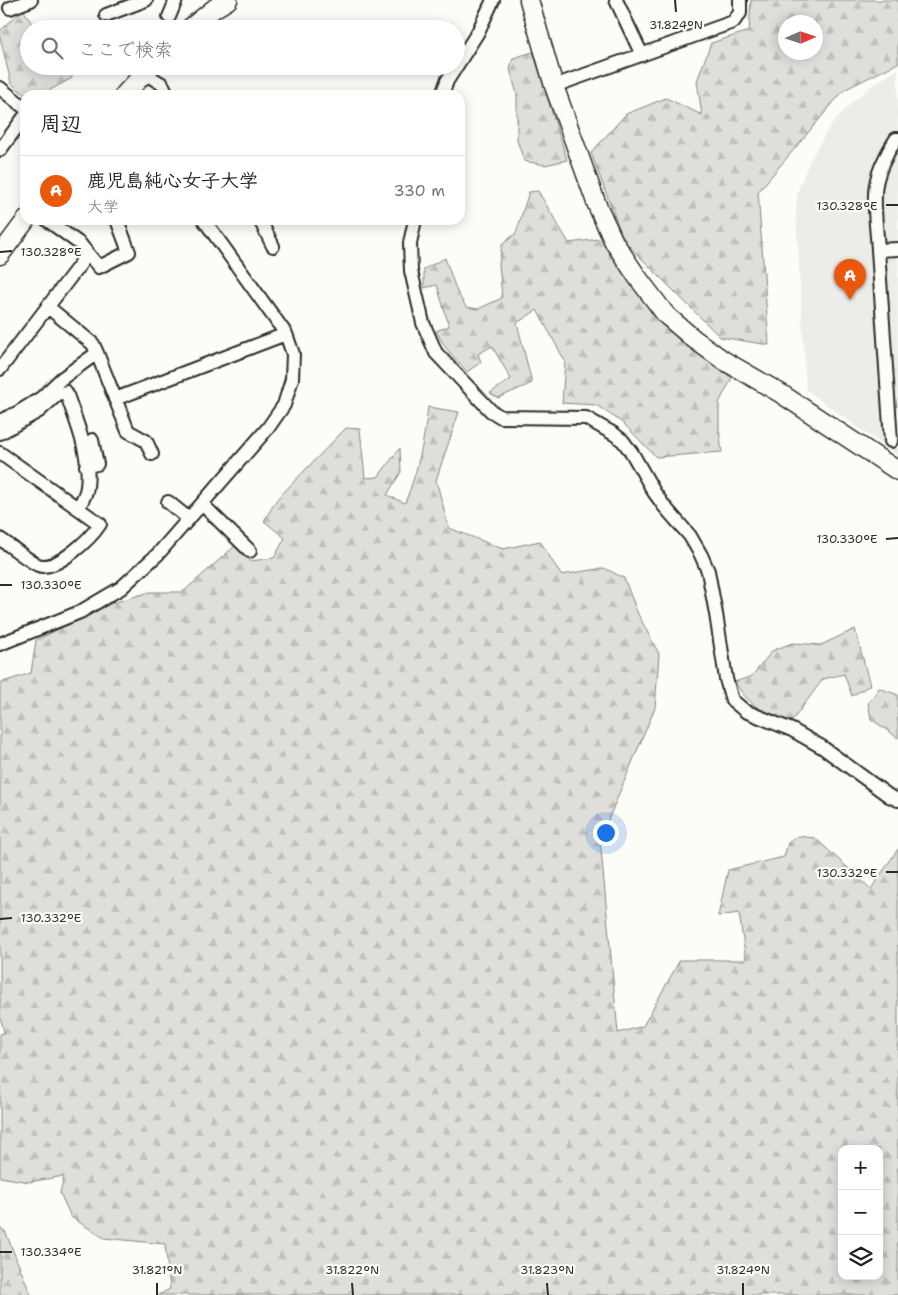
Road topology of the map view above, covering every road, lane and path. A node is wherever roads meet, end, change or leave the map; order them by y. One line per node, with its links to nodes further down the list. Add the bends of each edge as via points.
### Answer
1 (30, 0): 9 (street)
2 (146, 0): 10 (street)
3 (176, 0): 11 (street)
4 (493, 0): 13 (street)
5 (529, 0): 18 (street)
6 (616, 0): 14 (street)
7 (740, 0): 14 (street, via 740,13 733,22)
8 (218, 3): 12 (street)
9 (10, 8)
10 (106, 15)
11 (169, 17)
12 (199, 20)
13 (465, 53)
14 (642, 56): 18 (street)
15 (142, 75): 20 (street)
16 (152, 75): 21 (street)
17 (451, 75): 22 (street)
18 (554, 86): 49 (street, via 582,167 614,242 666,315 723,360 780,392)
19 (0, 88): 23 (street)
20 (129, 90)
21 (165, 90)
22 (444, 90)
23 (20, 104)
24 (20, 122): 26 (street)
25 (897, 138): 35 (street, via 875,193)
26 (2, 145)
27 (22, 225): 36 (street)
28 (54, 225): 37 (street)
29 (119, 225): 37 (street, via 129,252 99,267)
30 (209, 225): 39 (street)
31 (262, 225): 33 (street)
32 (414, 225): 59 (street, via 410,243 411,271 423,323 436,353 491,412 500,417 586,418 623,441 654,492 690,536 708,571 732,700 745,711 792,730 822,747)
33 (273, 246)
34 (898, 249): 35 (street)
35 (878, 250): 46 (street)
36 (0, 254)
37 (88, 254): 38 (street)
38 (48, 306): 40 (street, via 94,344); 41 (street)
39 (286, 334): 42 (street); 53 (street, via 293,362 292,379 284,405)
40 (97, 353): 42 (street); 43 (street, via 41,398 18,414)
41 (0, 369)
42 (115, 399): 48 (street, via 128,431 146,441)
43 (0, 421)
44 (0, 434): 50 (street, via 58,394 66,392 86,448)
45 (92, 440): 50 (street, via 97,464)
46 (895, 441): 49 (street)
47 (0, 453): 54 (street)
48 (152, 454)
49 (881, 459): 51 (street)
50 (86, 466): 54 (street, via 87,486)
51 (898, 471)
52 (168, 502): 55 (street)
53 (202, 504): 55 (street); 57 (street)
54 (78, 508): 56 (street, via 100,524 72,554 48,566 40,566)
55 (189, 519): 58 (street, via 121,588 80,612)
56 (0, 539)
57 (250, 550)
58 (0, 644)
59 (898, 800)

